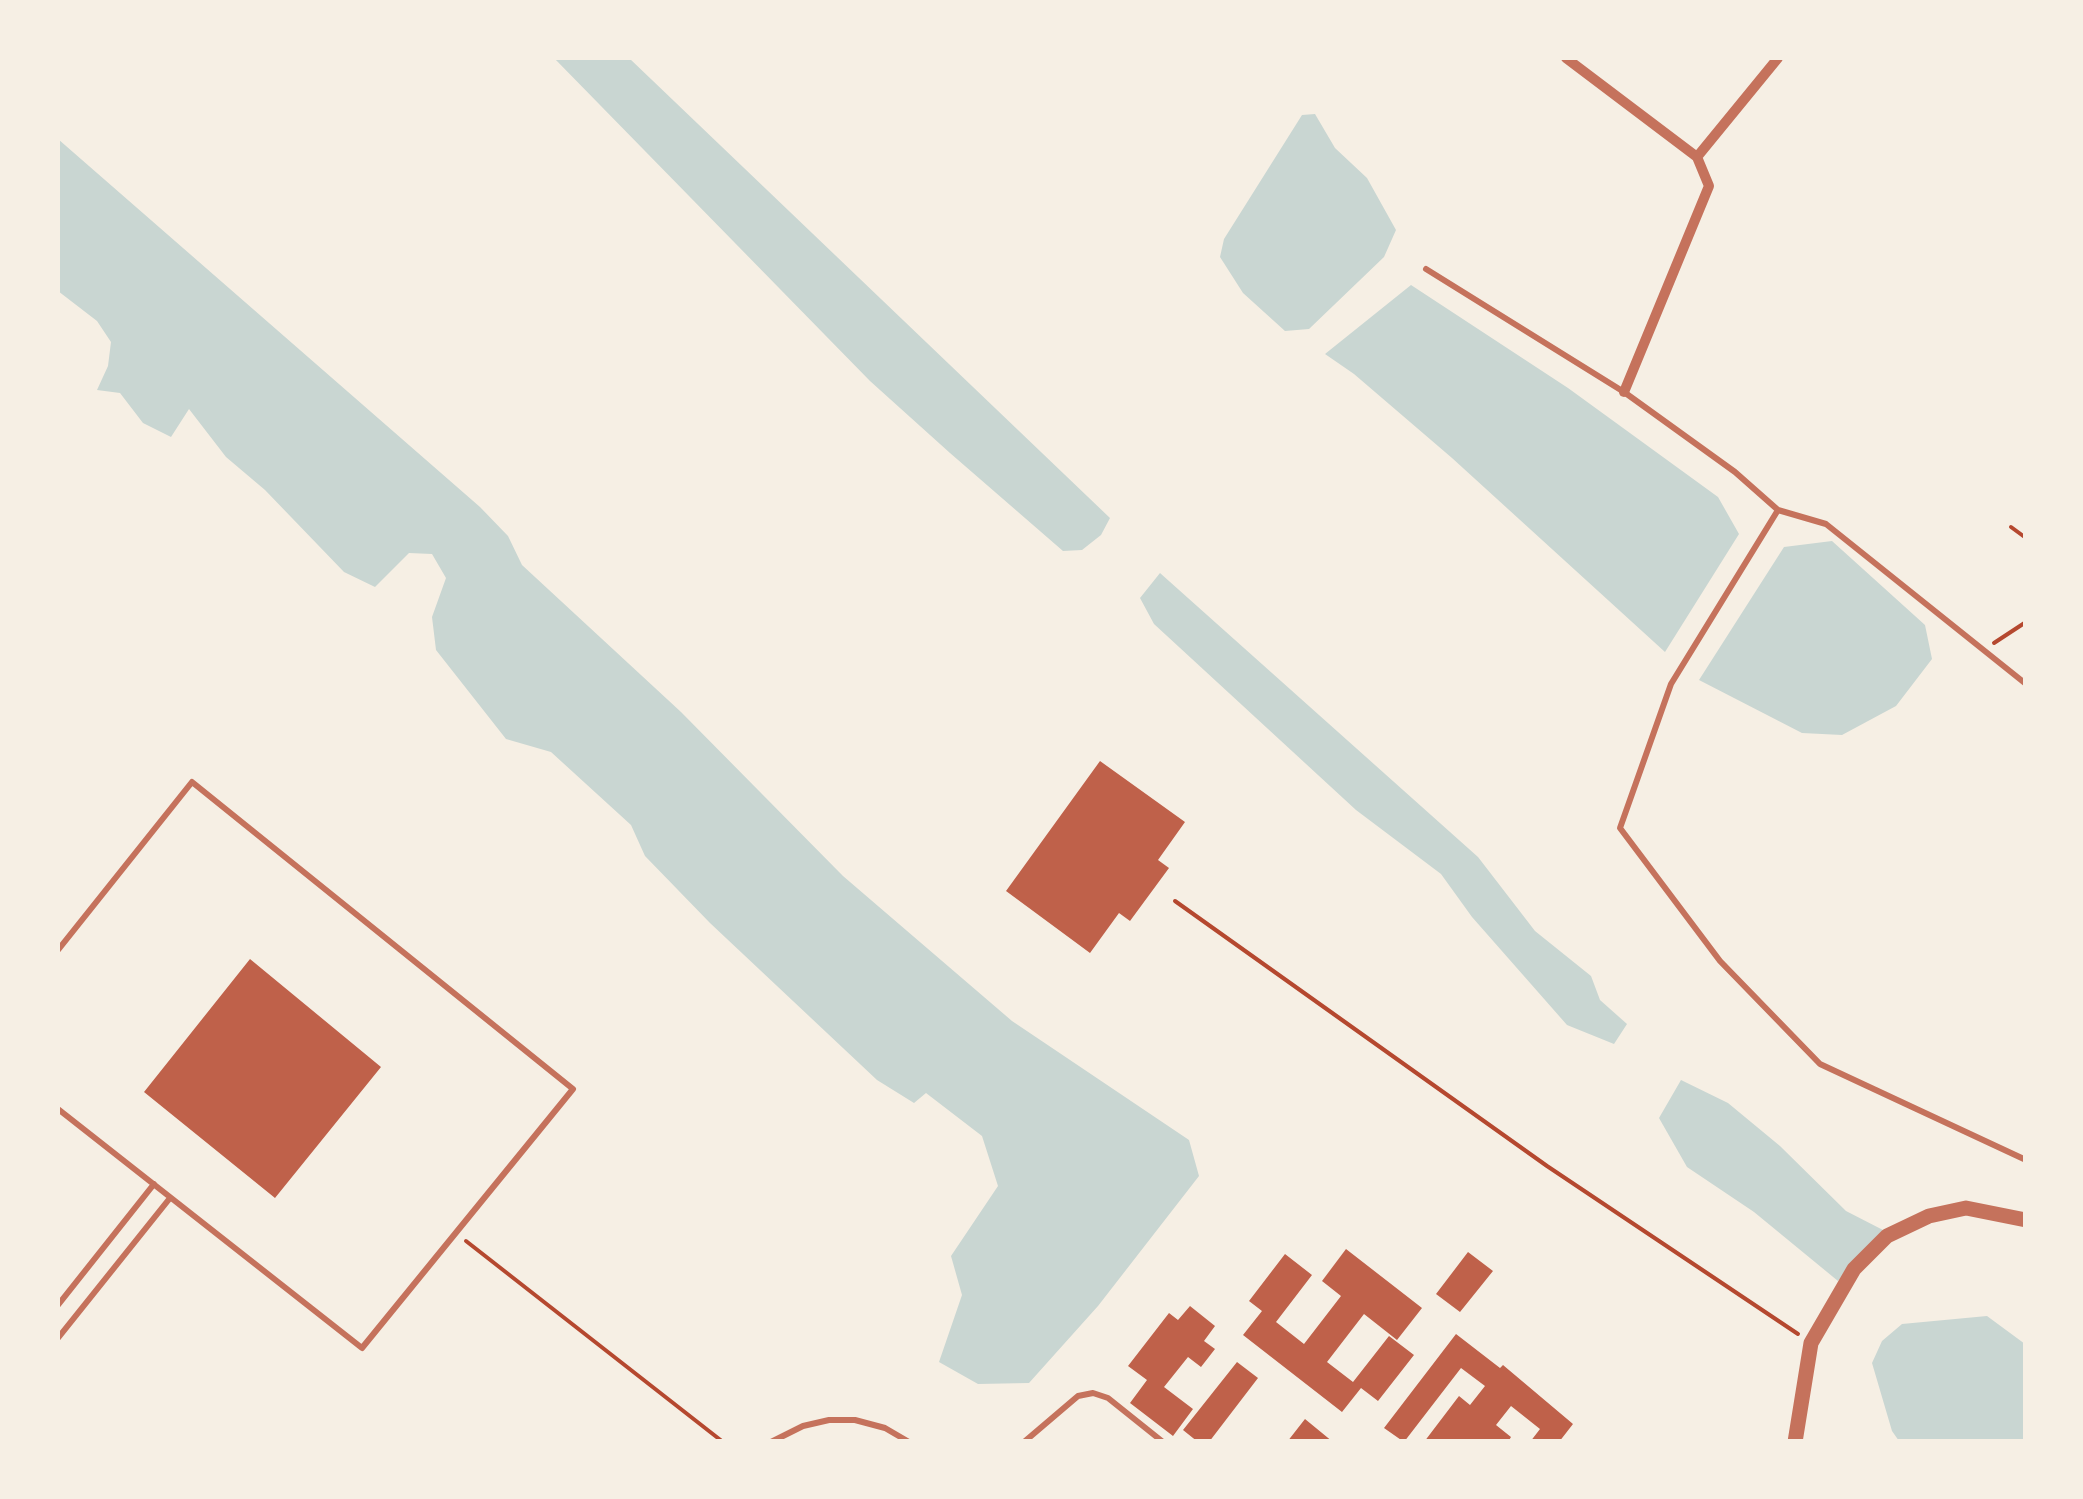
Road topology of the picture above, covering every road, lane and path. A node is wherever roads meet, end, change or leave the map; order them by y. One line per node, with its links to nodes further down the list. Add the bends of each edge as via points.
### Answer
1 (1566, 58): 3 (street)
2 (1778, 58): 3 (street)
3 (1697, 157): 5 (street, via 1710,186)
4 (1426, 269): 5 (lane)
5 (1624, 392): 6 (lane)
6 (1778, 510): 10 (lane, via 1826,524); 15 (lane, via 1671,684 1620,828 1720,962 1820,1064)
7 (2011, 526): 8 (path)
8 (2026, 538)
9 (2026, 622): 10 (path)
10 (1982, 651): 11 (lane)
11 (2026, 684)
12 (1175, 901): 22 (path)
13 (58, 950): 19 (lane, via 192,782 573,1088)
14 (58, 1110): 16 (lane)
15 (2026, 1160)
16 (154, 1184): 17 (lane); 20 (lane)
17 (170, 1198): 19 (lane, via 362,1348); 21 (lane)
18 (2026, 1220): 22 (street, via 1966,1208 1887,1236 1854,1269)
19 (454, 1232): 23 (path)
20 (58, 1305)
21 (58, 1338)
22 (1810, 1343): 28 (street)
23 (724, 1442)
24 (772, 1442): 25 (lane, via 830,1420 870,1423)
25 (908, 1442)
26 (1024, 1442): 27 (lane, via 1078,1396 1093,1392)
27 (1163, 1442)
28 (1794, 1442)

